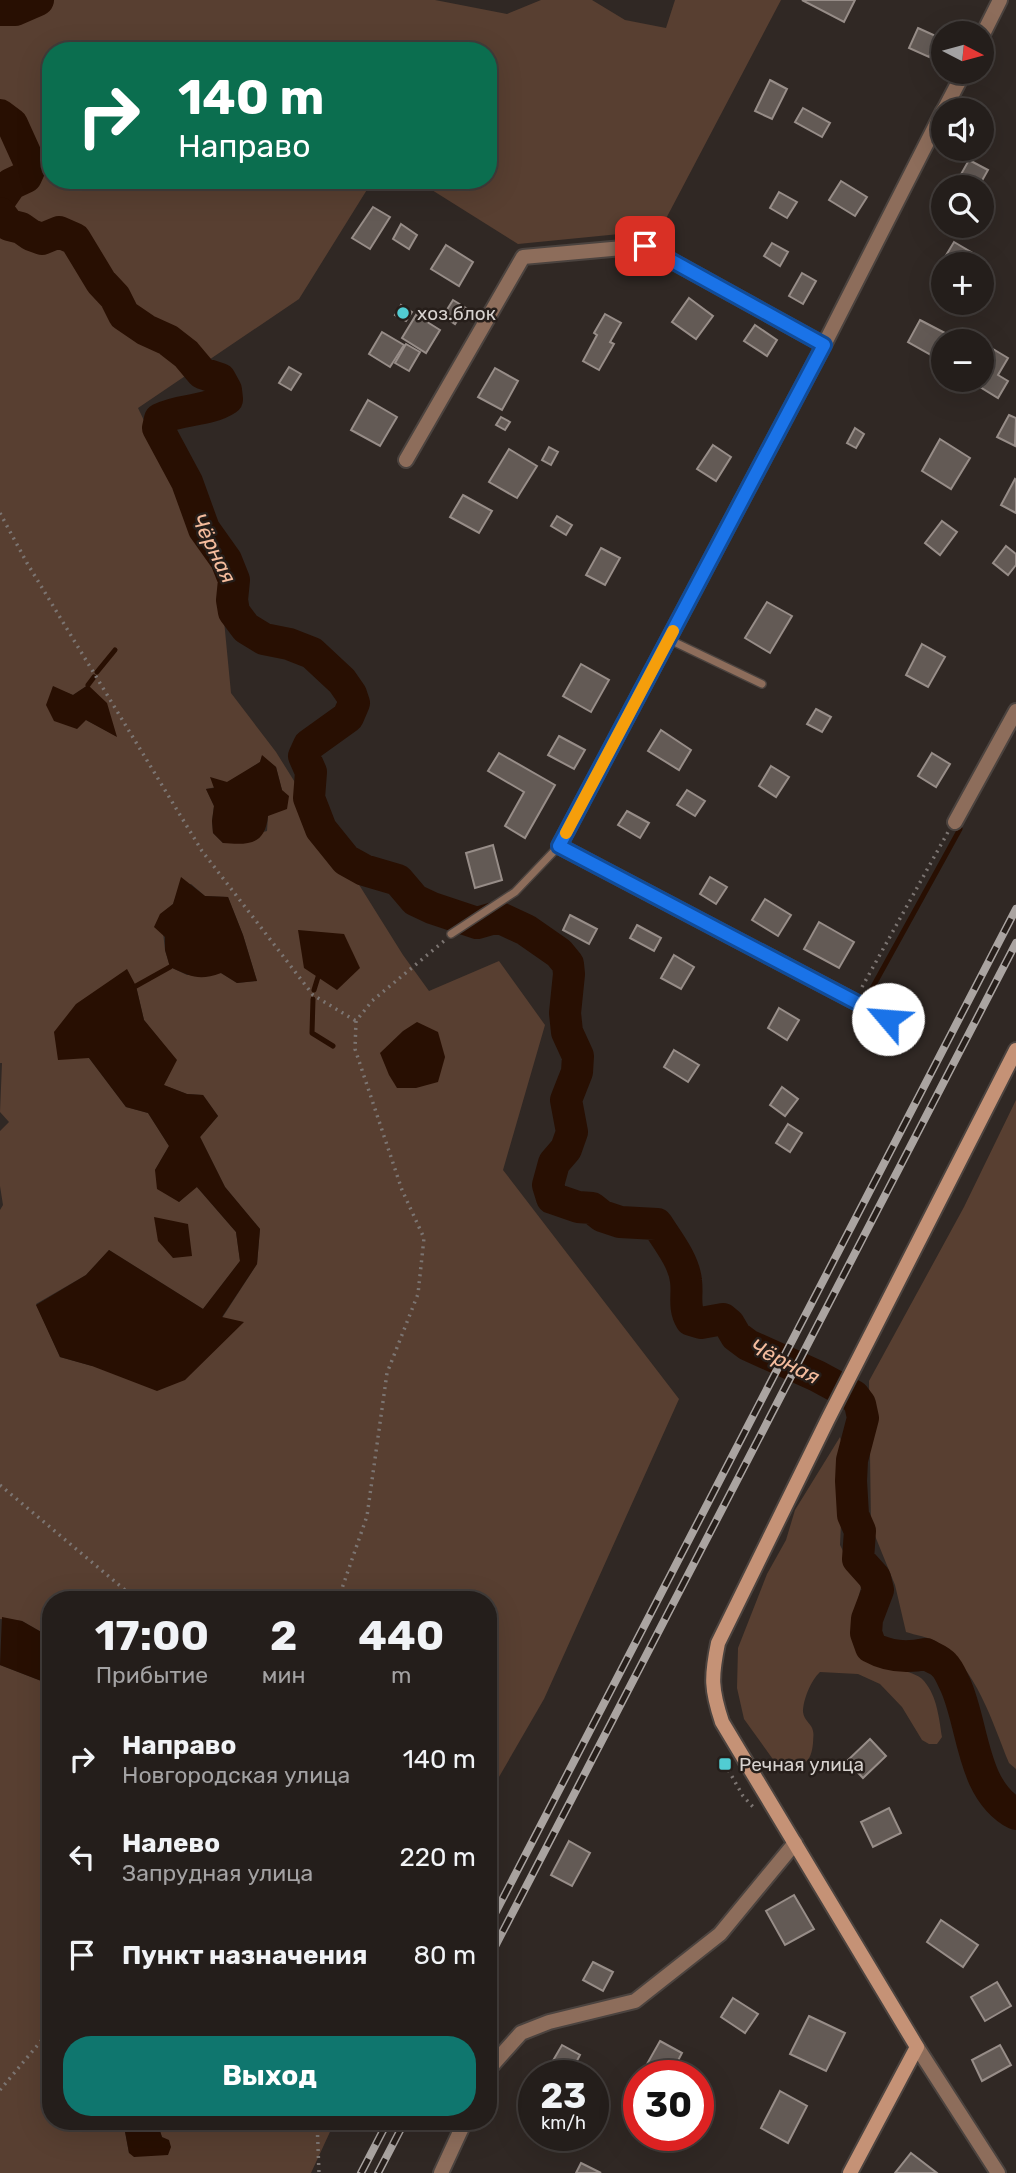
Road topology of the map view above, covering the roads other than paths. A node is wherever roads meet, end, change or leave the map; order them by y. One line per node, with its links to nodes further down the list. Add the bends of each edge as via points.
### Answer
1 (1000, 0): 2 (street)
2 (990, 21)
3 (931, 136): 4 (street)
4 (824, 345): 5 (street, via 645,246 523,257); 6 (street)
5 (406, 460)
6 (668, 639): 7 (lane); 10 (street)
7 (762, 684)
8 (1016, 711): 9 (street)
9 (951, 822)
10 (559, 846): 11 (lane, via 515,892); 12 (street)
11 (451, 934)
12 (888, 1019)
13 (1016, 1050): 14 (street, via 718,1643 713,1696 722,1723)
14 (795, 1843): 15 (street); 16 (street, via 720,1934 635,2001 521,2033)
15 (917, 2047): 19 (street); 20 (street)
16 (497, 2060)
17 (461, 2130): 18 (street)
18 (442, 2173)
19 (849, 2173)
20 (998, 2173)

